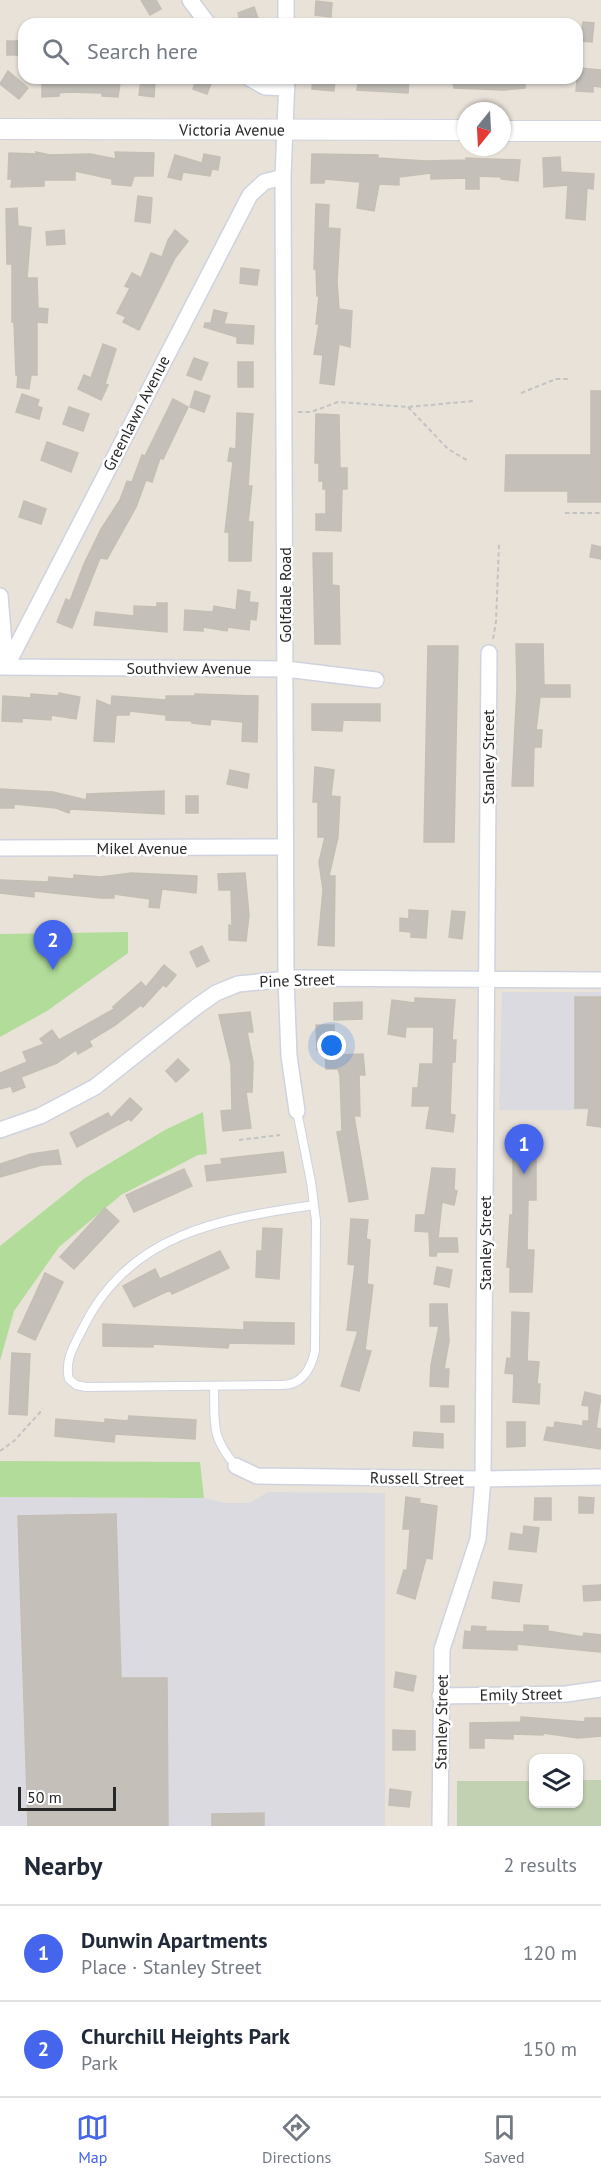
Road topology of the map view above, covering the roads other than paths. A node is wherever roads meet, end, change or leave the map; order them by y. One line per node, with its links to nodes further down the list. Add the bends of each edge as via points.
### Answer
1 (190, 0): 3 (street)
2 (286, 0): 4 (street)
3 (204, 18)
4 (286, 18)
5 (260, 84): 6 (street)
6 (282, 84)
7 (287, 84): 9 (street, Golfdale Road)
8 (0, 129): 9 (street, Victoria Avenue)
9 (286, 130): 10 (street, Victoria Avenue); 13 (street, Golfdale Road)
10 (457, 130)
11 (511, 130): 12 (street)
12 (601, 131)
13 (283, 177): 16 (street, Greenlawn Avenue, via 264,182 250,195); 17 (street, Golfdale Road)
14 (0, 596): 16 (street)
15 (489, 653): 22 (street, Stanley Street)
16 (3, 667): 17 (street, Southview Avenue)
17 (286, 669): 18 (street, Southview Avenue); 19 (street, Golfdale Road)
18 (376, 680)
19 (285, 847): 20 (street, Mikel Avenue); 21 (street, Golfdale Road)
20 (0, 848)
21 (286, 979): 22 (street, Pine Street); 24 (street, Golfdale Road, via 289,1056); 25 (street, Pine Street, via 238,984 216,993 96,1088 40,1116)
22 (487, 980): 23 (street, Pine Street); 30 (street, Stanley Street)
23 (601, 980)
24 (297, 1111): 26 (lane)
25 (0, 1130)
26 (314, 1205): 27 (lane, via 312,1364 299,1381 288,1385); 27 (lane, via 224,1219 159,1245 118,1277 90,1312 67,1371 76,1385 86,1387)
27 (214, 1386): 28 (lane, via 215,1431 220,1448)
28 (236, 1466): 30 (street, Russell Street, via 257,1476)
29 (601, 1477): 30 (street, Russell Street)
30 (483, 1479): 32 (street, Stanley Street, via 478,1539 442,1649)
31 (601, 1689): 32 (street, Emily Street, via 566,1694)
32 (440, 1696): 33 (street, Stanley Street)
33 (440, 1826)

